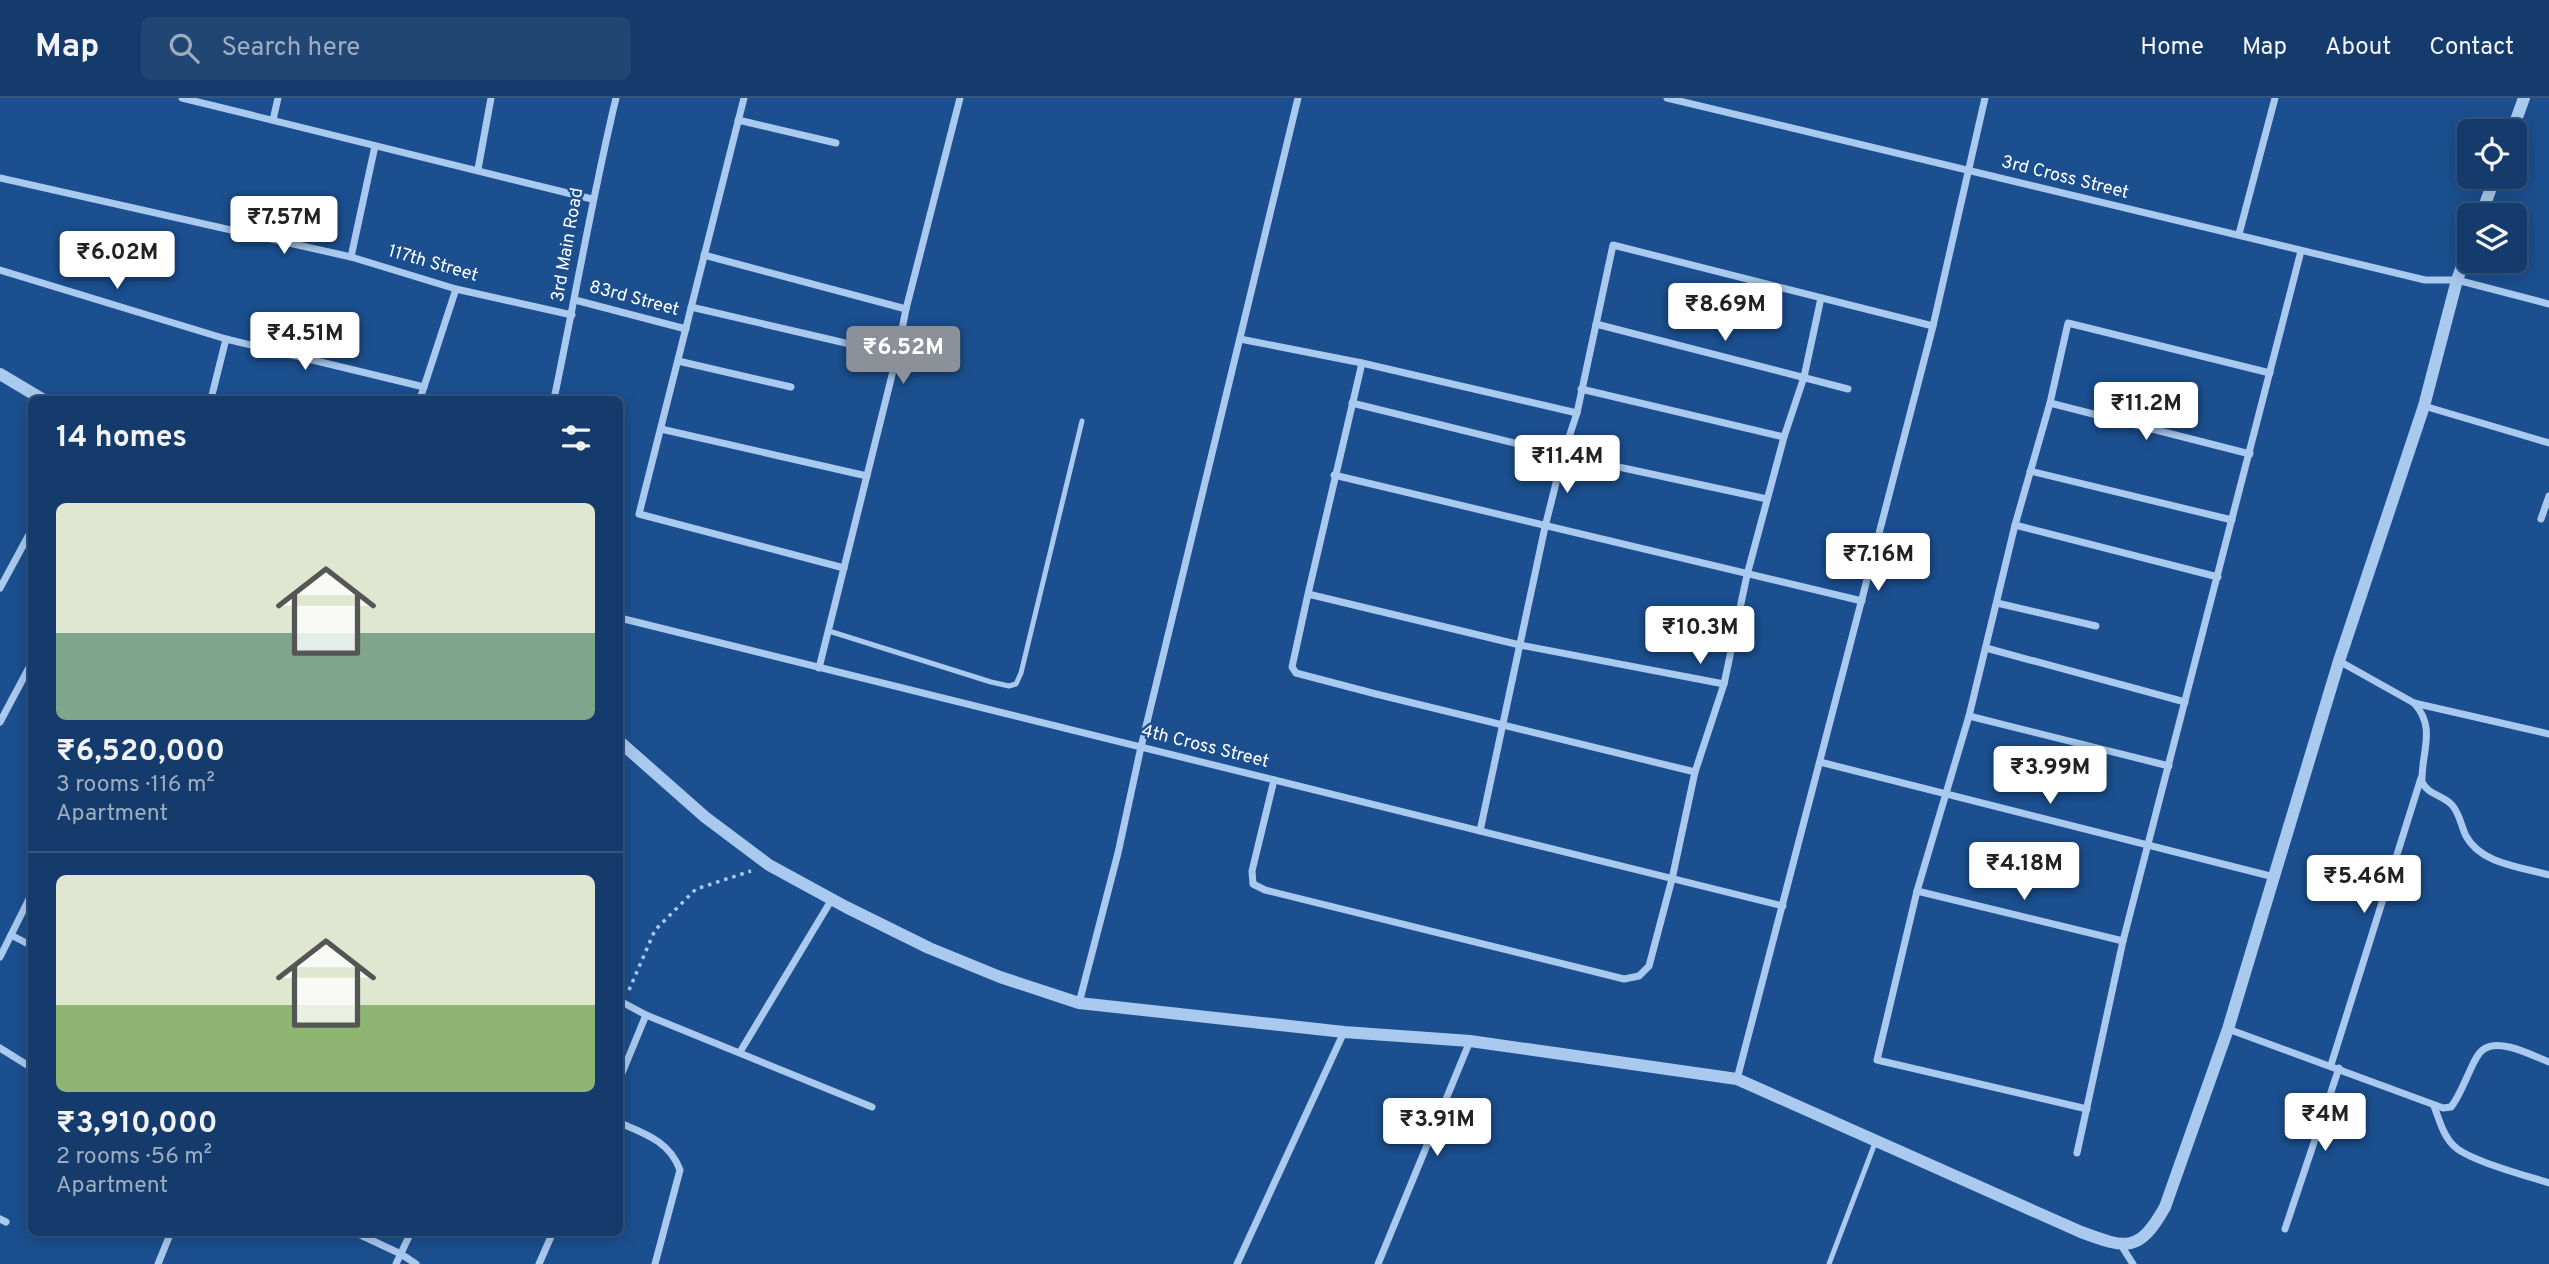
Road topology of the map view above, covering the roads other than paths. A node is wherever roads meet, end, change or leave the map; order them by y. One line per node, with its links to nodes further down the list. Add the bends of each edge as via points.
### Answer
1 (182, 98): 13 (street)
2 (278, 98): 13 (street)
3 (491, 98): 17 (street)
4 (616, 98): 20 (street, 3rd Main Road)
5 (744, 98): 14 (street)
6 (960, 98): 33 (street)
7 (1298, 98): 39 (street)
8 (1667, 98): 18 (street, 3rd Cross Street)
9 (1985, 98): 18 (street)
10 (2275, 98): 21 (street)
11 (2524, 98): 12 (street)
12 (2516, 119)
13 (273, 120): 16 (street)
14 (738, 120): 15 (street); 23 (street)
15 (836, 143)
16 (375, 146): 17 (street); 24 (street)
17 (478, 169): 20 (street)
18 (1969, 171): 21 (street, 3rd Cross Street); 36 (street)
19 (0, 178): 24 (street, 117th Street)
20 (592, 199): 30 (street, 3rd Main Road)
21 (2239, 234): 22 (street, 3rd Cross Street)
22 (2301, 251): 27 (street, 3rd Cross Street, via 2426,280); 43 (street)
23 (704, 255): 32 (street); 33 (street)
24 (351, 257): 28 (street, 117th Street)
25 (0, 270): 38 (street)
26 (2460, 273): 27 (street)
27 (2457, 280): 31 (street, 3rd Cross Street); 56 (street)
28 (456, 289): 34 (street, 117th Street); 46 (street)
29 (1821, 298): 35 (street, via 1613,244); 36 (street); 45 (street)
30 (575, 300): 34 (street, 3rd Main Road); 37 (street, 83rd Street)
31 (2549, 304)
32 (691, 307): 37 (street); 40 (street)
33 (906, 309): 40 (street)
34 (572, 315): 53 (street, 3rd Main Road)
35 (1596, 324): 45 (street); 48 (street)
36 (1933, 326): 79 (street)
37 (686, 329): 41 (street)
38 (226, 339): 46 (street); 51 (street)
39 (1240, 339): 42 (street); 97 (street)
40 (897, 355): 66 (street)
41 (678, 361): 47 (street); 59 (street)
42 (1362, 363): 54 (street); 57 (street)
43 (2270, 373): 55 (street, via 2068,323); 62 (street)
44 (0, 374): 50 (street)
45 (1804, 377): 49 (street); 60 (street)
46 (424, 387): 52 (street)
47 (791, 387)
48 (1581, 389): 57 (street); 60 (street)
49 (1848, 389)
50 (37, 396)
51 (212, 396)
52 (421, 396)
53 (555, 396)
54 (1352, 403): 63 (street); 65 (street)
55 (2050, 403): 62 (street); 64 (street)
56 (2424, 406): 61 (street); 86 (street)
57 (1577, 413): 63 (street)
58 (1082, 421): 83 (lane, via 1016,684 1009,687 991,682)
59 (660, 429): 66 (street); 74 (street, via 639,514)
60 (1784, 437): 68 (street)
61 (2549, 443)
62 (2250, 454): 70 (street)
63 (1563, 455): 68 (street); 72 (street)
64 (2030, 471): 70 (street); 71 (street)
65 (1334, 475): 72 (street); 78 (street)
66 (867, 476): 74 (street)
67 (2549, 496): 69 (street)
68 (1767, 499): 75 (street)
69 (2541, 519)
70 (2232, 520): 76 (street)
71 (2015, 525): 76 (street); 80 (street)
72 (1545, 527): 75 (street); 84 (street)
73 (28, 536): 77 (street)
74 (844, 568): 83 (street)
75 (1747, 575): 79 (street); 89 (street)
76 (2218, 577): 90 (street)
77 (0, 588)
78 (1308, 594): 84 (street); 94 (street, via 1292,667 1297,673)
79 (1861, 601): 98 (street)
80 (1997, 603): 82 (street); 85 (street)
81 (623, 619): 87 (street, 4th Cross Street)
82 (2096, 626)
83 (828, 631): 87 (street)
84 (1520, 645): 89 (street); 94 (street)
85 (1986, 648): 90 (street); 92 (street)
86 (2339, 661): 91 (street); 107 (street)
87 (819, 668): 97 (street, 4th Cross Street)
88 (28, 670): 93 (street)
89 (1724, 684): 100 (street)
90 (2185, 702): 99 (street)
91 (2414, 703): 95 (street); 101 (street, via 2426,722)
92 (1969, 716): 99 (street); 103 (street)
93 (0, 722)
94 (1504, 725): 100 (street); 104 (street)
95 (2549, 734)
96 (623, 744): 110 (street, via 705,817 769,865)
97 (1141, 747): 102 (street, 4th Cross Street); 118 (street)
98 (1820, 762): 103 (street); 112 (street)
99 (2169, 766): 105 (street)
100 (1695, 772): 108 (street)
101 (2422, 774): 106 (street, via 2425,789 2452,806 2478,852); 127 (street)
102 (1274, 780): 104 (street, 4th Cross Street); 108 (street, via 1252,871 1253,884 1265,890 1624,979 1639,976 1649,966)
103 (1944, 794): 105 (street); 109 (street)
104 (1480, 831): 108 (street, 4th Cross Street)
105 (2148, 845): 107 (street); 114 (street)
106 (2549, 875)
107 (2274, 877): 120 (street)
108 (1672, 879): 112 (street, 4th Cross Street)
109 (1917, 891): 114 (street); 132 (street, via 1877,1060)
110 (832, 899): 118 (street, via 929,948); 124 (street)
111 (28, 901): 113 (street)
112 (1783, 906): 129 (street)
113 (11, 935): 115 (street); 116 (street)
114 (2123, 941): 132 (street)
115 (28, 944)
116 (0, 957)
117 (623, 1003): 119 (street)
118 (1079, 1003): 121 (street)
119 (646, 1015): 124 (street); 128 (street)
120 (2228, 1029): 127 (street); 142 (street, via 2165,1207 2151,1230 2134,1243)
121 (1344, 1032): 122 (street); 149 (street)
122 (1470, 1041): 129 (street); 150 (street)
123 (0, 1048): 126 (street)
124 (740, 1052): 131 (street)
125 (2549, 1062): 130 (street, via 2505,1047 2483,1049 2451,1107)
126 (28, 1066)
127 (2335, 1066): 130 (street); 137 (street)
128 (623, 1071)
129 (1737, 1079): 134 (street)
130 (2434, 1106): 136 (street, via 2455,1148)
131 (872, 1107)
132 (2087, 1109): 135 (street)
133 (623, 1125): 148 (street, via 661,1143 675,1156 680,1170)
134 (1876, 1141): 142 (street, via 2081,1232); 151 (lane)
135 (2077, 1153)
136 (2549, 1183)
137 (2285, 1229)
138 (169, 1236): 144 (street)
139 (363, 1236): 143 (street)
140 (409, 1236): 143 (street)
141 (551, 1236): 147 (street)
142 (2121, 1245): 152 (street)
143 (401, 1254): 145 (street); 146 (street)
144 (158, 1264)
145 (396, 1264)
146 (416, 1264)
147 (540, 1264)
148 (655, 1264)
149 (1237, 1264)
150 (1378, 1264)
151 (1829, 1264)
152 (2133, 1264)

